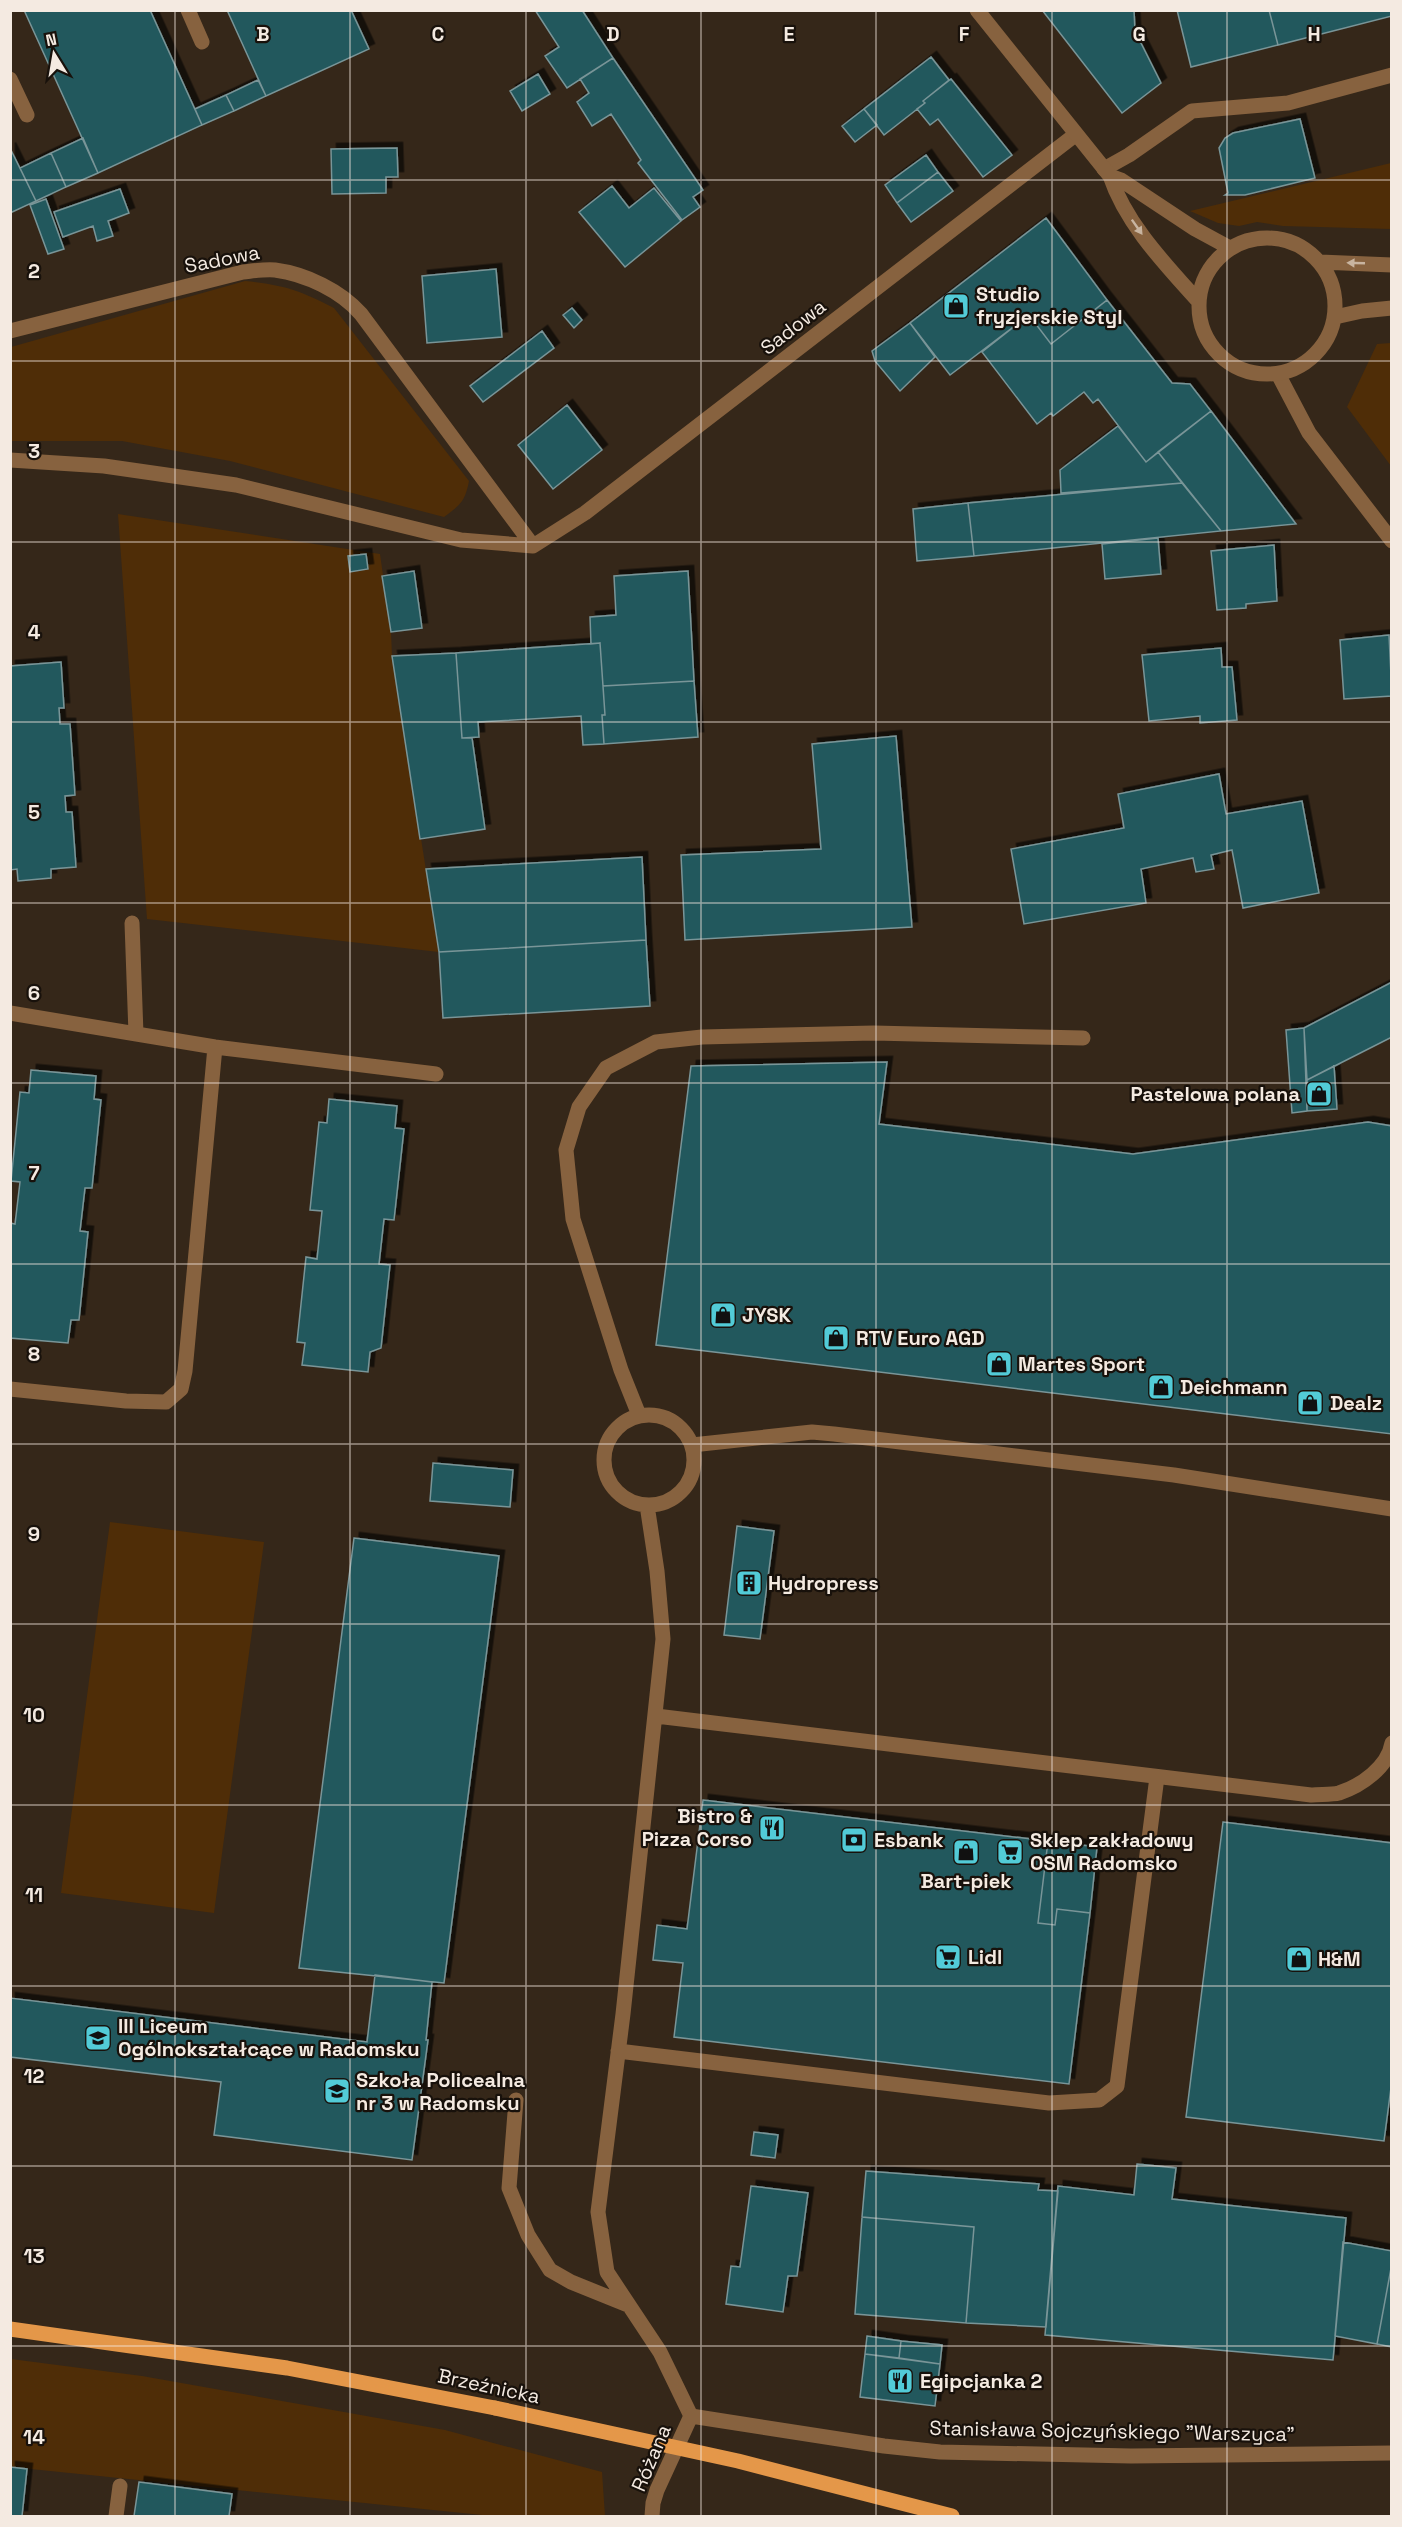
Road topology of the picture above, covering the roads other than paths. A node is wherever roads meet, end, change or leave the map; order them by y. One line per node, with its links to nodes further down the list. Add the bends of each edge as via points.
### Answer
1 (188, 10): 3 (street)
2 (977, 10): 7 (street)
3 (202, 42)
4 (1392, 75): 8 (street, via 1288,103 1192,111)
5 (10, 79): 6 (street)
6 (27, 115)
7 (1075, 135): 8 (street); 19 (street, Sadowa, via 585,513)
8 (1107, 172): 9 (street); 12 (street, one-way to 12, via 1137,228)
9 (1230, 248): 10 (street, via 1261,237 1277,238 1308,251); 12 (street, via 1208,272)
10 (1320, 262): 11 (street, one-way to 10); 14 (street, via 1334,288)
11 (1392, 265)
12 (1199, 302): 16 (street, via 1201,323 1221,357 1239,369)
13 (1392, 308): 14 (street)
14 (1335, 317): 16 (street, via 1329,338 1316,355 1299,367)
15 (10, 331): 19 (street, Sadowa, via 243,272 275,270 328,287 361,314)
16 (1278, 374): 18 (street, via 1309,433)
17 (10, 460): 19 (street, via 104,466 236,485 461,540)
18 (1392, 541)
19 (533, 546)
20 (132, 923): 22 (street)
21 (10, 1013): 22 (street)
22 (136, 1034): 24 (street)
23 (1083, 1038): 27 (street, via 874,1033 702,1037 656,1042 606,1068 579,1107 566,1150 573,1219)
24 (215, 1047): 25 (street); 26 (street, via 181,1389 166,1402)
25 (436, 1074)
26 (10, 1389)
27 (639, 1415): 28 (street, via 661,1416 680,1427); 29 (street, via 620,1425 606,1442 603,1463 610,1484 626,1499)
28 (692, 1445): 29 (street, via 693,1467 685,1487 669,1501); 30 (street, via 812,1432 834,1434 1174,1475)
29 (647, 1505): 31 (street, via 663,1639)
30 (1392, 1509)
31 (656, 1716): 33 (street); 34 (street)
32 (1392, 1743): 33 (street, via 1369,1778 1338,1793 1311,1795)
33 (1157, 1778): 34 (street, via 1117,2086 1099,2100 1049,2103)
34 (618, 2051): 36 (street, via 598,2212 607,2272)
35 (516, 2100): 36 (street, via 509,2188 528,2235 550,2270)
36 (628, 2305): 38 (street, via 660,2352)
37 (10, 2329): 43 (main road, Brzeźnicka, bridge, via 287,2368 495,2408 738,2461)
38 (691, 2416): 39 (street, Stanisława Sojczyńskiego "Warszyca", via 940,2452 1131,2456); 42 (street, Różana, via 657,2490)
39 (1392, 2453)
40 (120, 2486): 41 (street)
41 (116, 2517)
42 (652, 2517)
43 (952, 2517)

